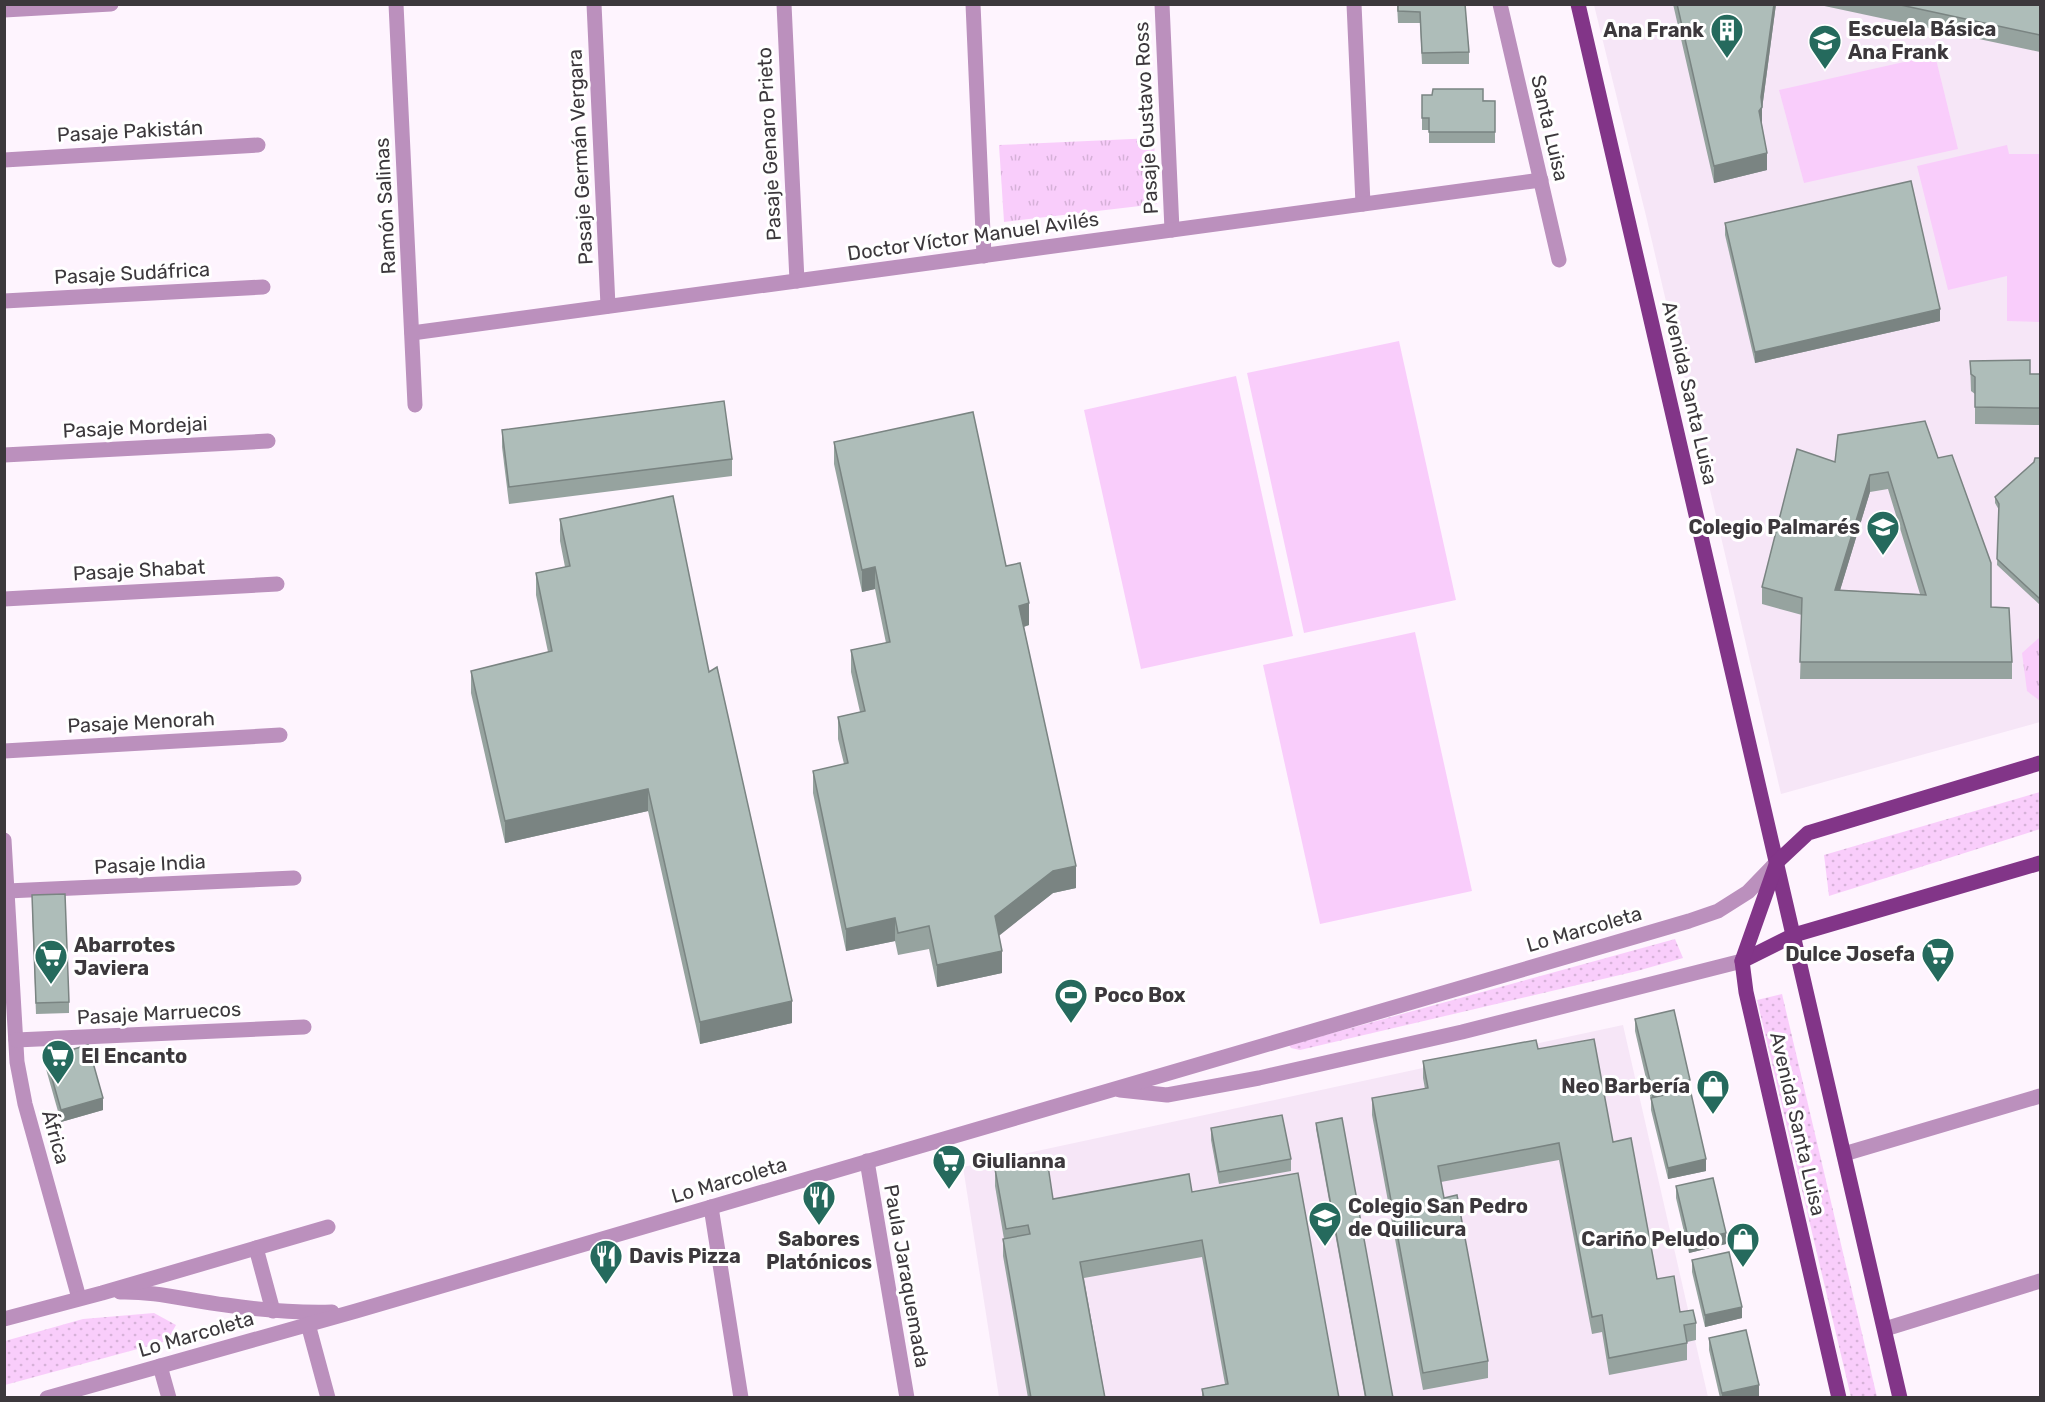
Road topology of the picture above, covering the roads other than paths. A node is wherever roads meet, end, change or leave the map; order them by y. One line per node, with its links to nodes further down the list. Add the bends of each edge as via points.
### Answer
1 (111, 4): 10 (street)
2 (396, 4): 22 (street, Ramón Salinas)
3 (594, 4): 21 (street, Pasaje Germán Vergara)
4 (784, 4): 18 (street, Pasaje Genaro Prieto)
5 (973, 4): 16 (street)
6 (1162, 4): 15 (street, Pasaje Gustavo Ross)
7 (1354, 4): 14 (street)
8 (1500, 4): 13 (street, Santa Luisa)
9 (1578, 4): 32 (main road, Avenida Santa Luisa)
10 (4, 10)
11 (258, 145): 12 (street, Pasaje Pakistán)
12 (4, 160)
13 (1540, 180): 14 (street, Doctor Víctor Manuel Avilés); 17 (street, Santa Luisa)
14 (1363, 204): 15 (street, Doctor Víctor Manuel Avilés)
15 (1172, 230): 16 (street, Doctor Víctor Manuel Avilés)
16 (984, 256): 18 (street, Doctor Víctor Manuel Avilés)
17 (1559, 260)
18 (797, 281): 21 (street, Doctor Víctor Manuel Avilés)
19 (262, 287): 20 (street, Pasaje Sudáfrica)
20 (4, 301)
21 (608, 306): 22 (street, Doctor Víctor Manuel Avilés)
22 (412, 333): 23 (street, Ramón Salinas)
23 (415, 405)
24 (268, 441): 25 (street, Pasaje Mordejai)
25 (4, 454)
26 (277, 584): 27 (street, Pasaje Shabat)
27 (4, 599)
28 (280, 735): 29 (street, Pasaje Menorah)
29 (4, 751)
30 (2040, 763): 32 (main road, Lo Marcoleta, via 1808,832)
31 (4, 840): 35 (street, África)
32 (1777, 862): 36 (main road, Avenida Santa Luisa); 37 (main road, Avenida Santa Luisa); 41 (street, Lo Marcoleta, via 1748,892 1718,911)
33 (2040, 863): 36 (main road, Lo Marcoleta)
34 (294, 878): 35 (street, Pasaje India)
35 (8, 891): 38 (street, África)
36 (1794, 935): 37 (main road, Lo Marcoleta); 43 (main road, Avenida Santa Luisa)
37 (1742, 961): 41 (street, Lo Marcoleta, via 1462,1032 1259,1078 1167,1095); 62 (main road, Avenida Santa Luisa)
38 (9, 989): 40 (street, África)
39 (304, 1027): 40 (street, Pasaje Marruecos)
40 (16, 1040): 50 (street, África, via 25,1104)
41 (1114, 1089): 44 (street, Lo Marcoleta)
42 (2040, 1096): 43 (street)
43 (1844, 1154): 55 (main road, Avenida Santa Luisa)
44 (867, 1161): 45 (street, Lo Marcoleta); 61 (street, Paula Jaraquemada)
45 (711, 1207): 52 (street, Lo Marcoleta); 60 (street)
46 (328, 1227): 47 (street, Lo Marcoleta)
47 (256, 1248): 49 (street, Lo Marcoleta); 51 (street, Lo Marcoleta)
48 (2040, 1281): 55 (street)
49 (102, 1293): 50 (street, Lo Marcoleta); 51 (street, Lo Marcoleta, via 154,1293)
50 (79, 1298): 53 (street, Lo Marcoleta)
51 (273, 1311): 52 (street, Lo Marcoleta)
52 (356, 1311): 54 (street, Lo Marcoleta)
53 (4, 1319)
54 (308, 1324): 56 (street, Lo Marcoleta); 59 (street)
55 (1885, 1329): 63 (main road, Avenida Santa Luisa)
56 (160, 1366): 57 (street, Lo Marcoleta); 58 (street)
57 (47, 1398)
58 (169, 1398)
59 (328, 1398)
60 (741, 1398)
61 (907, 1398)
62 (1839, 1398)
63 (1900, 1398)

